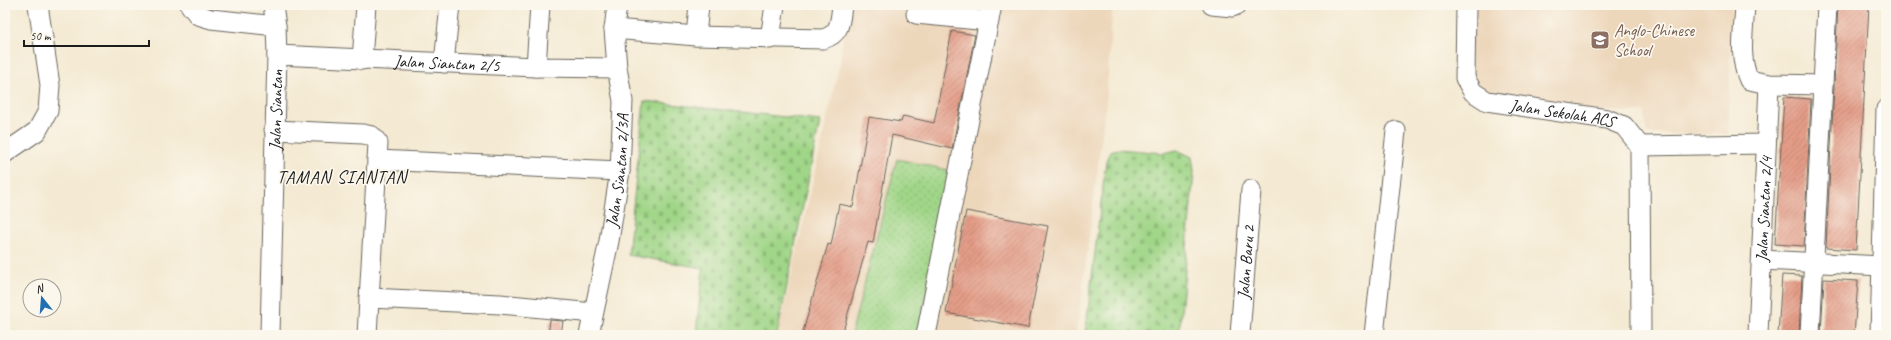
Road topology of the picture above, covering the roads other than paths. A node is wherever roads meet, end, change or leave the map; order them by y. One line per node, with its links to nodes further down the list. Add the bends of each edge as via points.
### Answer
1 (38, 5): 35 (street, via 50,85 48,111 38,131)
2 (190, 5): 18 (street, via 198,15 211,19)
3 (273, 5): 18 (street, Jalan Siantan)
4 (366, 5): 23 (street)
5 (450, 5): 24 (street)
6 (540, 5): 25 (street)
7 (617, 5): 19 (street, Jalan Siantan 2/3A)
8 (698, 5): 20 (street)
9 (775, 5): 21 (street)
10 (842, 5): 21 (street, via 837,32 831,37)
11 (1212, 5): 12 (street)
12 (1237, 5)
13 (1466, 5): 34 (street, Jalan Sekolah ACS, via 1465,78 1473,92 1487,102 1607,119 1624,126)
14 (1745, 5): 27 (street, via 1742,59 1744,70 1749,80)
15 (1827, 5): 28 (street)
16 (990, 13): 17 (street); 47 (street)
17 (916, 14)
18 (276, 26): 22 (street, Jalan Siantan)
19 (614, 29): 20 (street); 26 (street, Jalan Siantan 2/3A)
20 (696, 36): 21 (street)
21 (770, 39)
22 (277, 55): 23 (street, Jalan Siantan 2/5); 30 (street, Jalan Siantan)
23 (362, 60): 24 (street, Jalan Siantan 2/5)
24 (444, 63): 25 (street, Jalan Siantan 2/5)
25 (536, 67): 26 (street, Jalan Siantan 2/5)
26 (617, 68): 37 (street, Jalan Siantan 2/3A, via 623,101)
27 (1769, 84): 28 (street); 32 (street, Jalan Siantan 2/4)
28 (1824, 85): 40 (street)
29 (1886, 109): 33 (street)
30 (274, 130): 36 (street, via 372,136 378,143); 44 (street, Jalan Siantan)
31 (1396, 131): 49 (street)
32 (1766, 144): 34 (street); 39 (street, Jalan Siantan 2/4)
33 (1886, 145): 41 (street)
34 (1640, 146): 50 (street)
35 (5, 153)
36 (377, 160): 37 (street); 42 (street)
37 (620, 171): 43 (street, Jalan Siantan 2/3A, via 609,241)
38 (1251, 190): 48 (street, Jalan Baru 2)
39 (1762, 260): 40 (street); 51 (street, Jalan Siantan 2/4)
40 (1814, 263): 41 (street); 52 (street)
41 (1882, 266): 53 (street)
42 (369, 298): 43 (street, via 500,304); 45 (street)
43 (593, 314): 46 (street, Jalan Siantan 2/3A)
44 (270, 335)
45 (367, 335)
46 (588, 335)
47 (926, 335)
48 (1240, 335)
49 (1374, 335)
50 (1641, 335)
51 (1758, 335)
52 (1810, 335)
53 (1880, 335)

